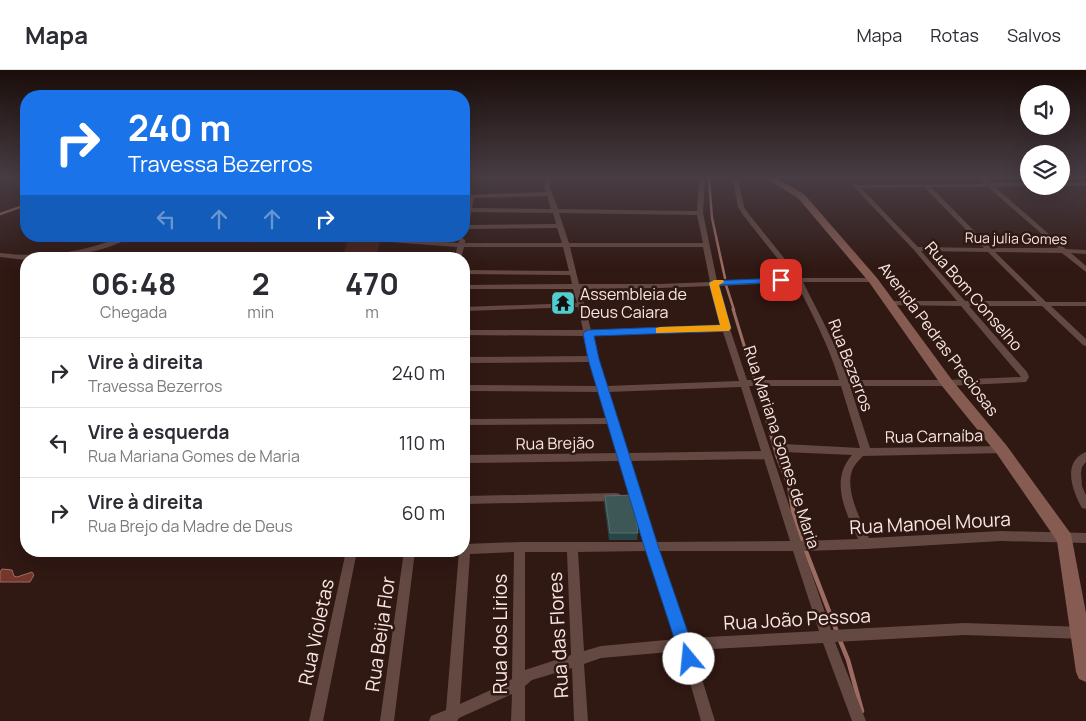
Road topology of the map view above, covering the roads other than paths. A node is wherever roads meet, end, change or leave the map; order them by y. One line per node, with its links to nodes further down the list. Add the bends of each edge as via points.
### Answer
1 (555, 207): 9 (street)
2 (700, 207): 10 (street, Rua Mariana Gomes de Maria)
3 (742, 207): 30 (street, Rua Bezerros)
4 (811, 207): 31 (main road, Avenida Pedras Preciosas)
5 (875, 207): 19 (street, Rua Bom Conselho)
6 (947, 207): 20 (street)
7 (1015, 207): 21 (street)
8 (470, 210): 9 (street)
9 (556, 211): 10 (street); 11 (street)
10 (700, 213): 18 (street, Rua Mariana Gomes de Maria)
11 (560, 226): 12 (street); 16 (street)
12 (470, 231)
13 (116, 242): 22 (street)
14 (418, 242): 17 (street)
15 (462, 242): 17 (street)
16 (566, 244): 17 (street); 18 (street); 29 (street)
17 (461, 245): 23 (street)
18 (706, 245): 32 (street, Rua Mariana Gomes de Maria)
19 (916, 250): 20 (street, Rua julia Gomes); 36 (street, Rua Bom Conselho)
20 (990, 250): 21 (street, Rua julia Gomes); 37 (street)
21 (1064, 250): 24 (street, Rua julia Gomes); 27 (street)
22 (76, 252)
23 (460, 252)
24 (1086, 252)
25 (0, 255): 26 (street)
26 (20, 257)
27 (1086, 270)
28 (470, 272): 29 (street)
29 (572, 273): 33 (street)
30 (798, 280): 31 (street); 32 (street); 48 (street, Rua Bezerros, via 823,329)
31 (873, 280): 35 (main road, Avenida Pedras Preciosas)
32 (714, 283): 33 (street); 41 (street, Rua Mariana Gomes de Maria)
33 (575, 285): 34 (street); 39 (street)
34 (470, 287)
35 (889, 302): 36 (street); 49 (main road, Avenida Pedras Preciosas)
36 (963, 302): 37 (street); 47 (street, Rua Bom Conselho, via 1024,374)
37 (1044, 304): 38 (street); 44 (street)
38 (1086, 304)
39 (580, 305): 40 (street); 43 (street)
40 (470, 309)
41 (726, 328): 43 (street); 50 (street, Rua Mariana Gomes de Maria)
42 (470, 333): 43 (street)
43 (588, 333): 45 (street)
44 (1086, 343)
45 (594, 359): 46 (street); 52 (street)
46 (470, 360)
47 (1023, 380): 49 (street)
48 (844, 382): 49 (street); 50 (street); 57 (street, Rua Bezerros)
49 (948, 383): 56 (main road, Avenida Pedras Preciosas)
50 (743, 384): 52 (street); 58 (street, Rua Mariana Gomes de Maria)
51 (470, 388): 52 (street)
52 (603, 389): 53 (street)
53 (613, 421): 54 (street); 60 (street)
54 (470, 422)
55 (784, 448): 57 (street, Rua Carnaíba)
56 (1002, 450): 57 (street, Rua Carnaíba); 66 (main road, Avenida Pedras Preciosas)
57 (864, 452): 67 (street, via 852,462 846,474 846,486)
58 (766, 456): 60 (street, Rua Brejão); 69 (street, Rua Mariana Gomes de Maria)
59 (1086, 456): 64 (street, via 1079,460 1075,479)
60 (624, 458): 61 (street, Rua Brejão); 62 (street)
61 (470, 459)
62 (636, 497): 63 (street); 68 (street)
63 (470, 500)
64 (1086, 505)
65 (1086, 538): 66 (street)
66 (1065, 539): 67 (street, Rua Manoel Moura, via 1001,536); 77 (main road)
67 (866, 544): 70 (street, Rua Manoel Moura)
68 (651, 546): 69 (street); 72 (street); 80 (street)
69 (800, 546): 70 (street, Rua Manoel Moura); 79 (street, Rua Mariana Gomes de Maria)
70 (819, 546)
71 (520, 547): 72 (street); 73 (street); 83 (street, Rua dos Lirios)
72 (572, 548): 81 (street, Rua das Flores)
73 (470, 549)
74 (351, 557): 85 (street, Rua Violetas)
75 (409, 557): 86 (street, Rua Beija Flor)
76 (463, 557): 84 (street)
77 (1083, 633): 78 (street, Rua João Pessoa, via 964,629); 82 (main road)
78 (854, 635): 79 (street, Rua João Pessoa)
79 (829, 637): 80 (street, Rua João Pessoa); 91 (street, Rua Mariana Gomes de Maria)
80 (684, 644): 81 (street, Rua João Pessoa, via 601,652); 90 (street)
81 (577, 659): 83 (street, Rua João Pessoa); 89 (street, Rua das Flores)
82 (1086, 672)
83 (519, 681): 84 (street, Rua João Pessoa); 88 (street, Rua dos Lirios)
84 (452, 718): 87 (street, Rua João Pessoa)
85 (316, 721)
86 (387, 721)
87 (436, 721)
88 (518, 721)
89 (582, 721)
90 (708, 721)
91 (859, 721)

